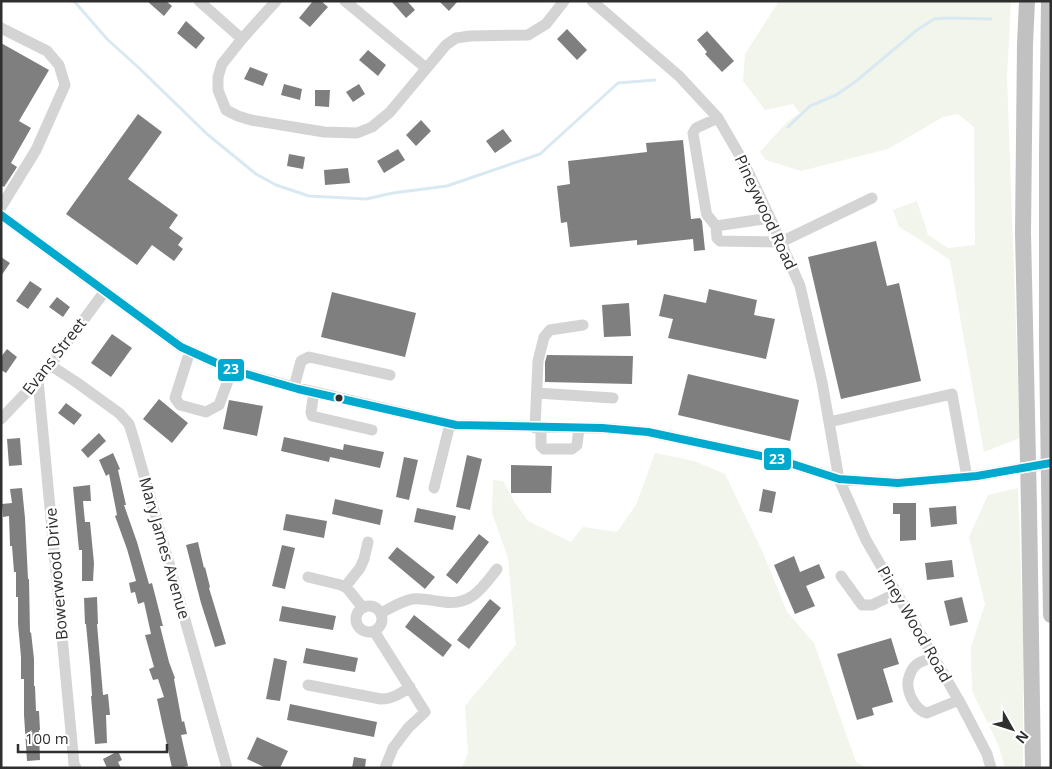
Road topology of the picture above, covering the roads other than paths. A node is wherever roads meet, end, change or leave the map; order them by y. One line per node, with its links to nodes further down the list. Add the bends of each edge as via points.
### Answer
1 (199, 1): 9 (street)
2 (276, 1): 9 (street)
3 (344, 1): 10 (street)
4 (564, 1): 10 (street, via 546,24 528,35 456,38)
5 (592, 1): 11 (street, Pineywood Road, via 679,76)
6 (1027, 1): 57 (highway, via 1023,232)
7 (1048, 1): 47 (highway, via 1047,334)
8 (1, 28): 13 (street, via 47,51 59,65 65,85 36,150)
9 (242, 39): 10 (street, via 222,64 218,77 218,90 226,110 251,120 324,132 357,133 372,126 390,112)
10 (426, 68)
11 (718, 118): 15 (street, Pineywood Road, via 744,162); 16 (street, via 692,133 706,211)
12 (872, 198): 17 (street)
13 (1, 207)
14 (1, 215): 18 (street)
15 (770, 218): 16 (street); 17 (street, Pineywood Road)
16 (716, 226): 17 (street, via 720,241)
17 (781, 242): 30 (street, Pineywood Road, via 800,286)
18 (104, 291): 20 (street); 21 (street, Evans Street)
19 (583, 325): 27 (street, via 550,330 544,337 538,361)
20 (190, 351): 22 (street); 22 (street, via 175,398 180,405 206,412 219,405)
21 (50, 365): 24 (street, Evans Street); 54 (street, Mary James Avenue, via 119,413 129,424)
22 (232, 370): 25 (street)
23 (390, 375): 25 (street, via 309,357 301,361)
24 (38, 380): 29 (street, Evans Street); 53 (street, Bowerwood Drive)
25 (294, 388): 26 (street)
26 (314, 392): 31 (street); 34 (street, via 312,416)
27 (537, 393): 28 (street); 32 (street)
28 (613, 398)
29 (1, 419)
30 (829, 422): 36 (street, via 952,394); 37 (street, Pineywood Road)
31 (450, 424): 32 (street); 38 (street)
32 (538, 428): 33 (street); 33 (street, via 544,449 578,445)
33 (579, 428): 37 (street, via 648,432 780,460)
34 (372, 430)
35 (1051, 463): 36 (street, bridge)
36 (972, 477): 37 (street, via 898,483)
37 (839, 479): 44 (street, Piney Wood Road, via 866,540)
38 (434, 488)
39 (368, 542): 43 (street, via 360,568)
40 (497, 569): 46 (street, via 479,592 461,602 414,599)
41 (841, 576): 44 (street, via 862,605 872,606)
42 (308, 578): 43 (street)
43 (346, 587): 45 (street)
44 (897, 594): 49 (street, Piney Wood Road)
45 (363, 608): 46 (street, via 371,606); 48 (street, via 357,614 357,622 362,630)
46 (380, 614): 48 (street, via 380,625)
47 (1051, 615)
48 (374, 631): 51 (street)
49 (934, 657): 52 (street, Piney Wood Road); 52 (street, via 916,665 911,672 907,684 910,694 918,708 927,713)
50 (308, 685): 51 (street, via 381,699)
51 (410, 688): 55 (street, via 425,712 393,748)
52 (958, 700): 56 (street, Piney Wood Road, via 987,754)
53 (76, 768)
54 (227, 768)
55 (385, 768)
56 (991, 768)
57 (1033, 768)

